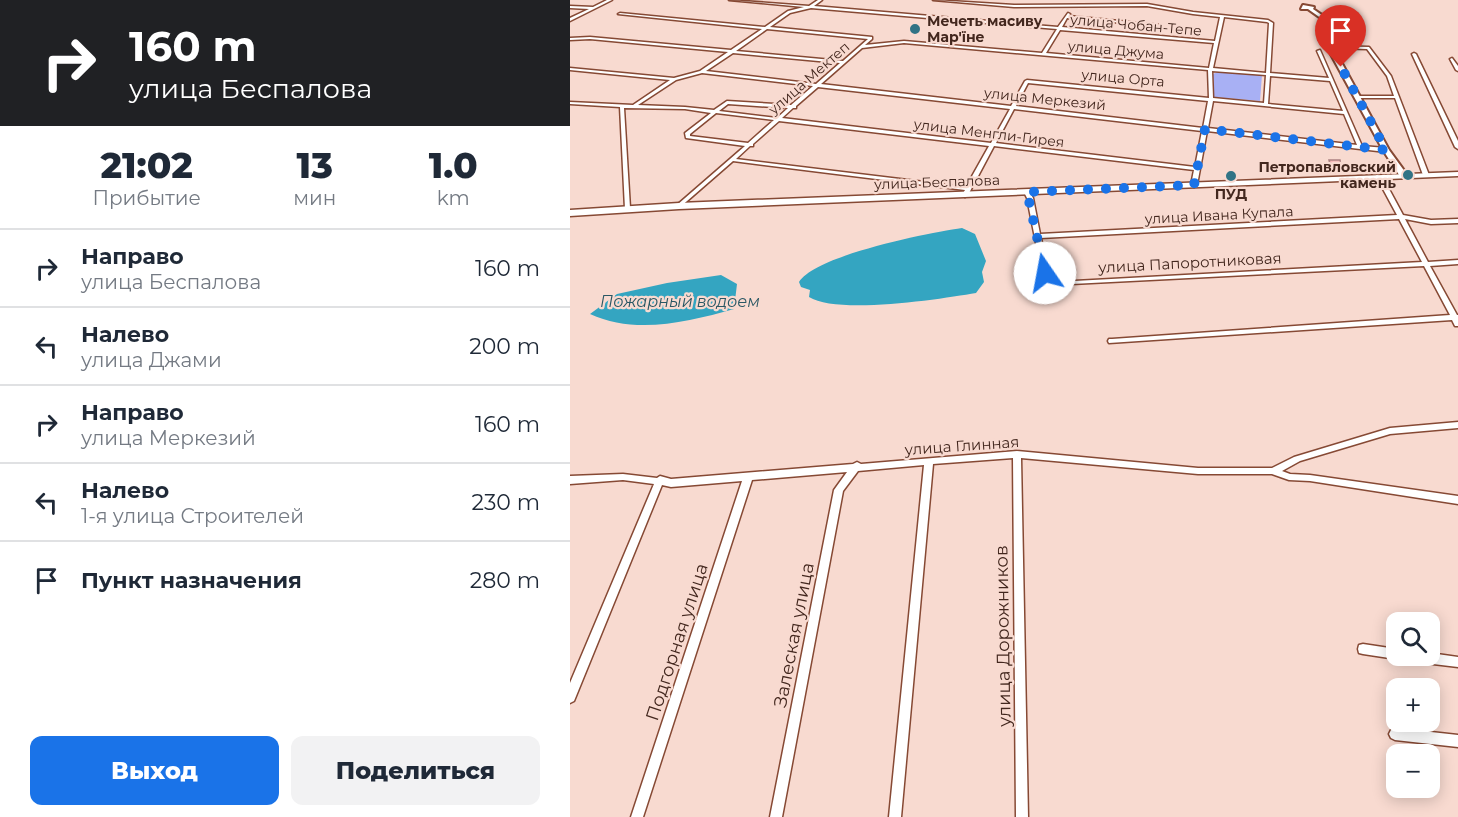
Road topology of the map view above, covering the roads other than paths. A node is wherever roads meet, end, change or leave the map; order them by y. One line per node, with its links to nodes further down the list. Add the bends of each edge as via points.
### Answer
1 (610, 0): 12 (street)
2 (731, 0): 11 (street, улица Чобан-Тепе)
3 (820, 0): 11 (street)
4 (935, 0): 9 (street)
5 (990, 0): 9 (street)
6 (1056, 0): 8 (street, via 1076,4)
7 (1305, 0): 23 (street, via 1305,7 1328,29)
8 (1073, 5): 9 (street); 14 (street); 15 (street, via 1147,5)
9 (1014, 6)
10 (570, 7): 12 (street)
11 (810, 7): 18 (street, via 789,12); 19 (street, улица Чобан-Тепе)
12 (596, 9): 16 (street)
13 (620, 14): 18 (street, улица Мектеп)
14 (1066, 17): 17 (street); 19 (street)
15 (1222, 17): 21 (street); 34 (street, via 1271,23)
16 (570, 20)
17 (1158, 25)
18 (767, 27): 22 (street, улица Мектеп, via 871,38); 24 (street)
19 (1058, 29): 21 (street, улица Чобан-Тепе); 27 (street)
20 (570, 39): 24 (street)
21 (1217, 42): 31 (street)
22 (862, 47): 27 (street, улица Джума, via 904,42); 29 (street, улица Мектеп)
23 (1330, 47): 38 (street); 39 (street, via 1368,48 1389,76)
24 (733, 51): 29 (street); 33 (street)
25 (1319, 51): 36 (street)
26 (1414, 54): 54 (street)
27 (1044, 55): 31 (street, улица Джума)
28 (1452, 59): 32 (street)
29 (844, 62): 37 (street, улица Мектеп)
30 (570, 69): 35 (street)
31 (1210, 70): 34 (street, улица Джума); 40 (street)
32 (1458, 70)
33 (702, 72): 35 (street); 37 (street, улица Меркезий)
34 (1269, 74): 36 (street, улица Джума); 42 (street)
35 (674, 79): 43 (street)
36 (1332, 80): 48 (street)
37 (817, 87): 44 (street, улица Мектеп); 46 (street, улица Меркезий)
38 (1357, 97): 39 (street); 55 (street)
39 (1397, 97): 60 (street)
40 (1211, 98): 42 (street, улица Орта); 46 (street, улица Орта, via 1027,81); 50 (street)
41 (570, 103): 45 (street)
42 (1266, 104): 48 (street, улица Орта)
43 (635, 106): 45 (street); 47 (street, улица Менгли-Гирея)
44 (794, 107): 47 (street, via 732,101); 49 (street, улица Мектеп)
45 (622, 108): 66 (street)
46 (1012, 108): 50 (street, улица Меркезий); 52 (street, улица Орта)
47 (711, 113): 49 (street, улица Менгли-Гирея); 51 (street, via 688,137)
48 (1346, 113): 53 (street)
49 (779, 120): 51 (street, улица Мектеп); 52 (street, улица Менгли-Гирея)
50 (1205, 129): 53 (street, улица Меркезий); 57 (street)
51 (751, 145): 56 (street, улица Мектеп)
52 (990, 145): 57 (street, улица Менгли-Гирея); 63 (street, улица Орта)
53 (1360, 145): 55 (street, улица Меркезий)
54 (1458, 147)
55 (1386, 150): 59 (street)
56 (735, 160): 63 (street); 65 (street, улица Мектеп)
57 (1197, 169): 62 (street)
58 (1458, 174): 60 (main road, улица Беспалова)
59 (1404, 176): 60 (main road, улица Беспалова); 61 (main road, улица Беспалова)
60 (1426, 176)
61 (1377, 177): 62 (main road, улица Беспалова); 68 (street)
62 (1194, 185): 64 (main road, улица Беспалова)
63 (966, 192): 64 (main road, улица Беспалова); 65 (main road, улица Беспалова)
64 (1027, 192): 70 (street, улица Папоротниковая)
65 (679, 206): 66 (main road, улица Беспалова)
66 (627, 208): 67 (main road, улица Беспалова)
67 (570, 213)
68 (1402, 217): 69 (street, улица Ивана Купала, via 1431,222); 70 (street, улица Ивана Купала); 72 (street)
69 (1458, 220)
70 (1037, 236): 72 (street, улица Папоротниковая, via 1045,273 1054,284)
71 (1458, 262): 72 (street)
72 (1426, 264): 73 (street)
73 (1457, 319): 74 (street)
74 (1113, 341)
75 (1458, 425): 79 (street, улица Глинная, via 1390,431 1297,459)
76 (1017, 454): 77 (street, улица Глинная); 79 (street, улица Глинная, via 1198,471); 94 (street, улица Дорожников)
77 (929, 462): 78 (street, улица Глинная); 93 (street)
78 (857, 465): 80 (street, улица Глинная); 92 (street, Залеская улица, via 839,490)
79 (1273, 471): 83 (street, via 1290,477)
80 (748, 477): 82 (street, улица Глинная, via 671,483); 91 (street, Подгорная улица)
81 (570, 480): 82 (street, улица Глинная)
82 (660, 480): 88 (street)
83 (1458, 500)
84 (1363, 649): 85 (street)
85 (1386, 652)
86 (1440, 660): 87 (street)
87 (1458, 662)
88 (570, 697)
89 (1395, 734): 90 (street)
90 (1458, 741)
91 (637, 817)
92 (777, 817)
93 (895, 817)
94 (1022, 817)

